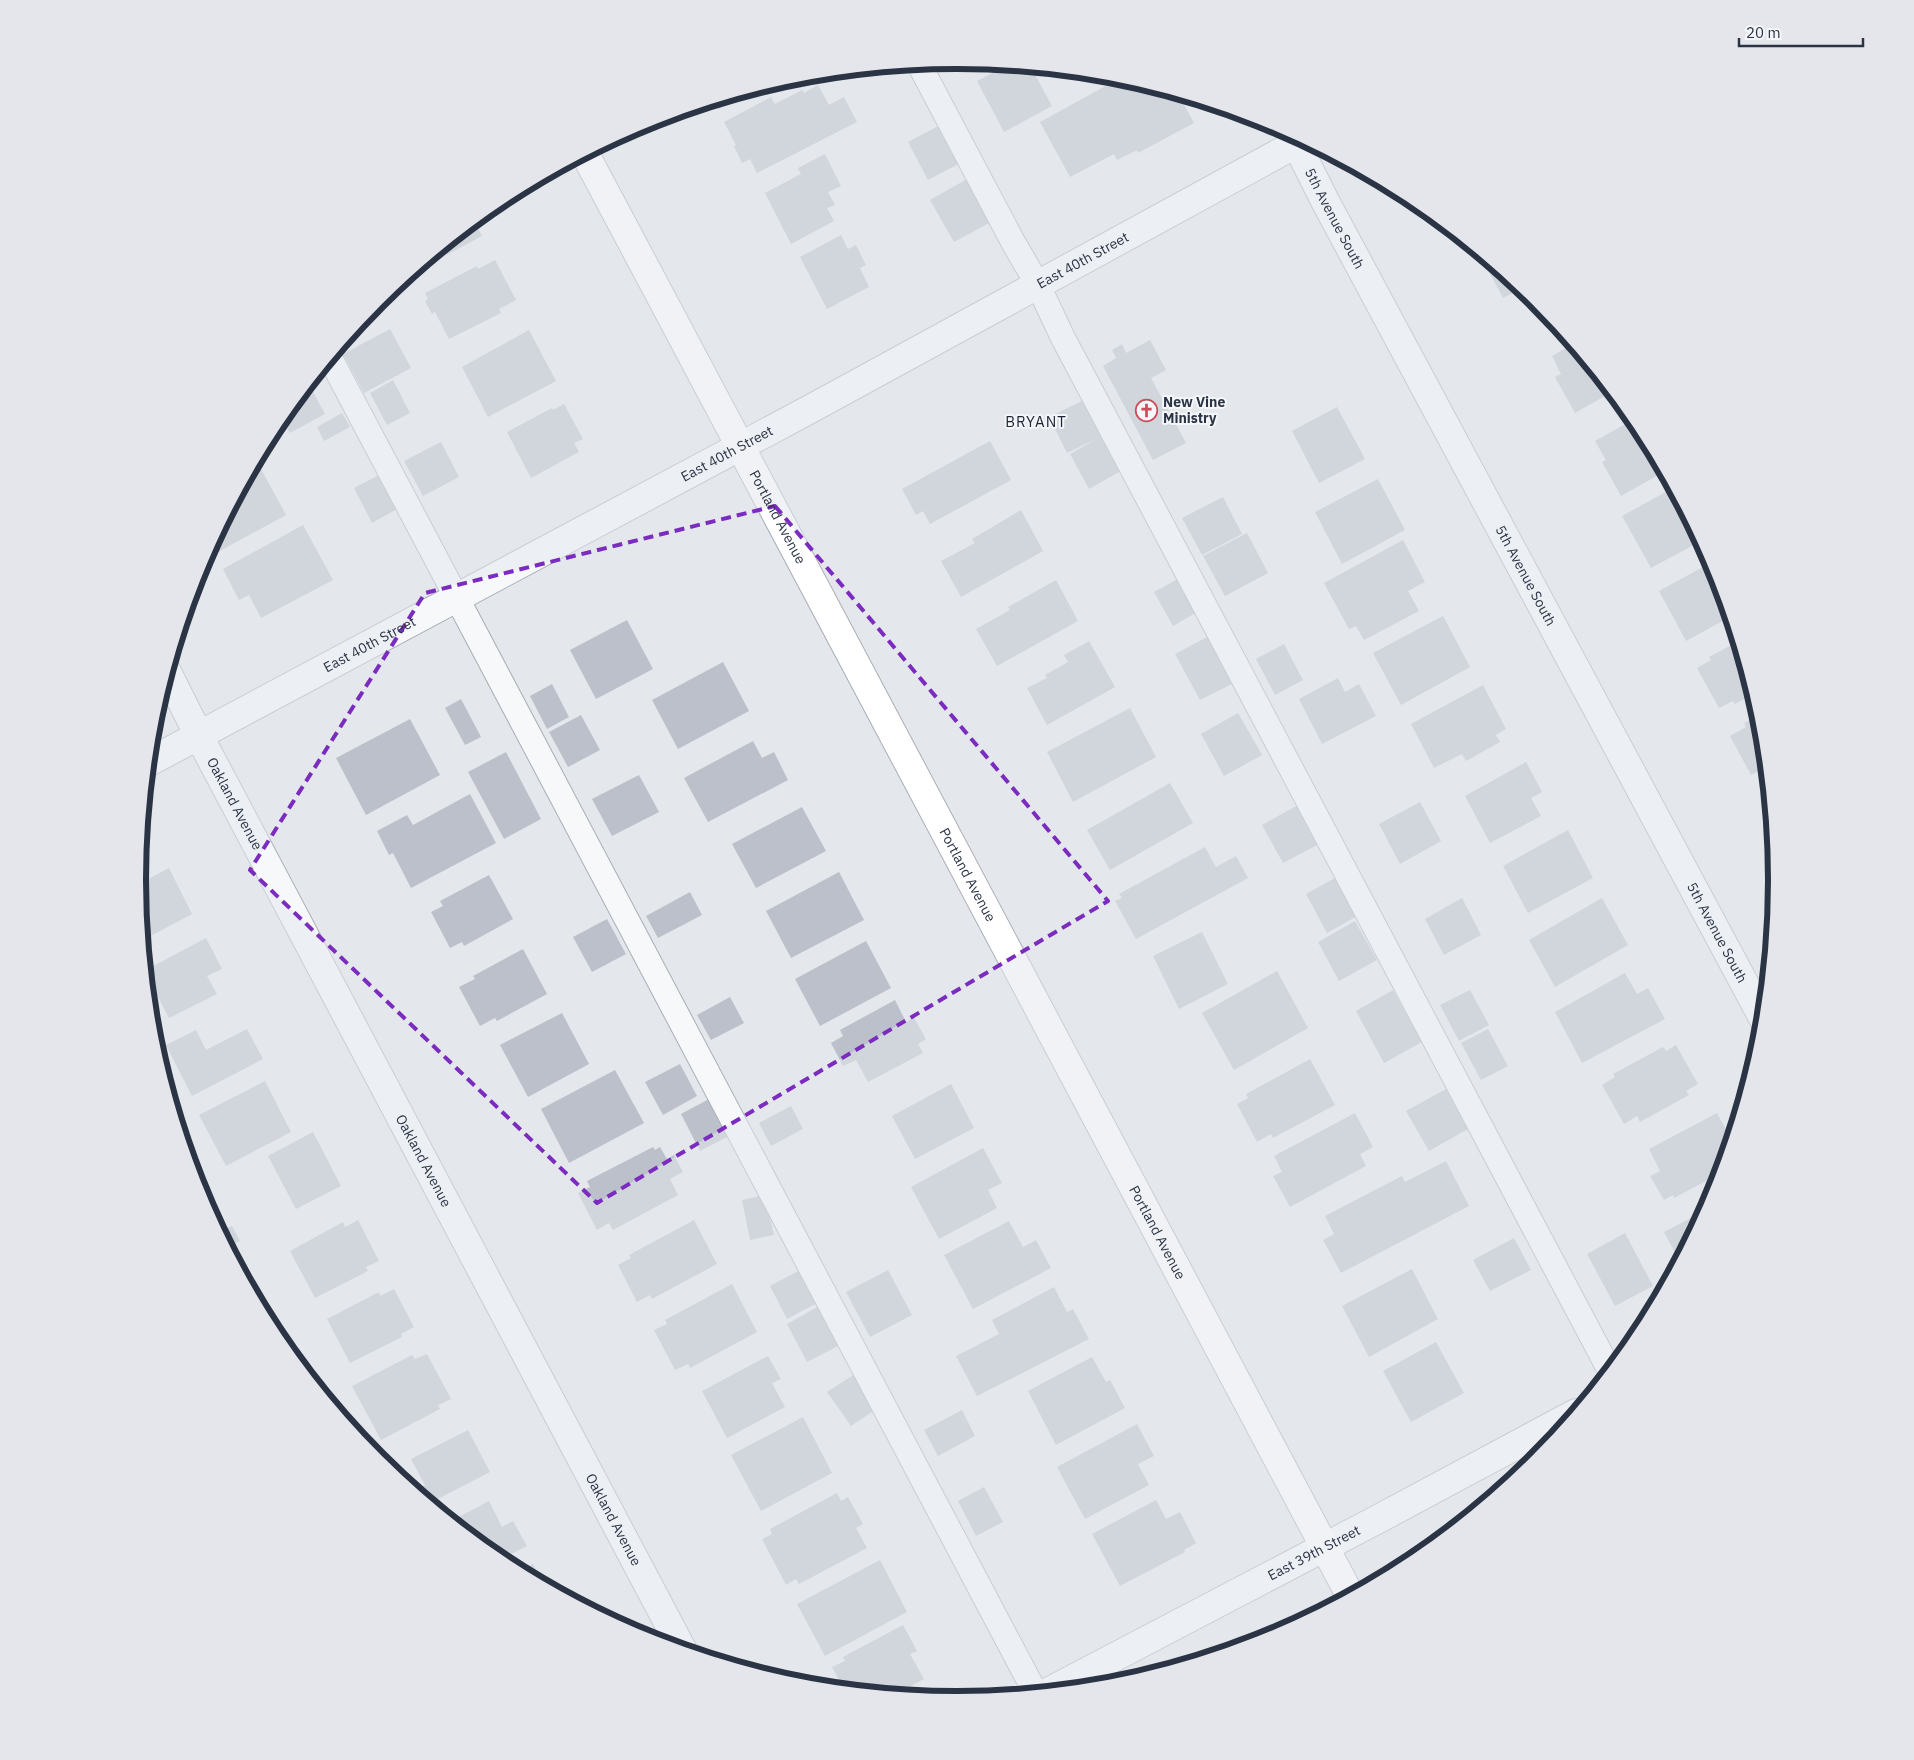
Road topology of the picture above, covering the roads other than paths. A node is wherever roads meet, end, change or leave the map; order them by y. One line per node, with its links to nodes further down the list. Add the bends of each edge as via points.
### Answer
1 (922, 70): 5 (lane)
2 (1292, 142): 5 (street, East 40th Street)
3 (1300, 145): 12 (street, 5th Avenue South)
4 (587, 158): 7 (street, Portland Avenue)
5 (1038, 285): 7 (street, East 40th Street); 13 (lane, via 1063,338)
6 (332, 363): 8 (lane)
7 (739, 447): 8 (street, East 40th Street); 15 (street, Portland Avenue)
8 (456, 597): 10 (street, East 40th Street); 19 (lane)
9 (171, 680): 10 (street, Oakland Avenue)
10 (199, 736): 11 (street, East 40th Street); 17 (street, Oakland Avenue)
11 (155, 759)
12 (1758, 1008)
13 (1607, 1366)
14 (1563, 1419): 15 (street, East 39th Street)
15 (1324, 1546): 16 (street, Portland Avenue); 18 (street, East 39th Street)
16 (1348, 1591)
17 (678, 1641)
18 (1063, 1684)
19 (1033, 1687)

